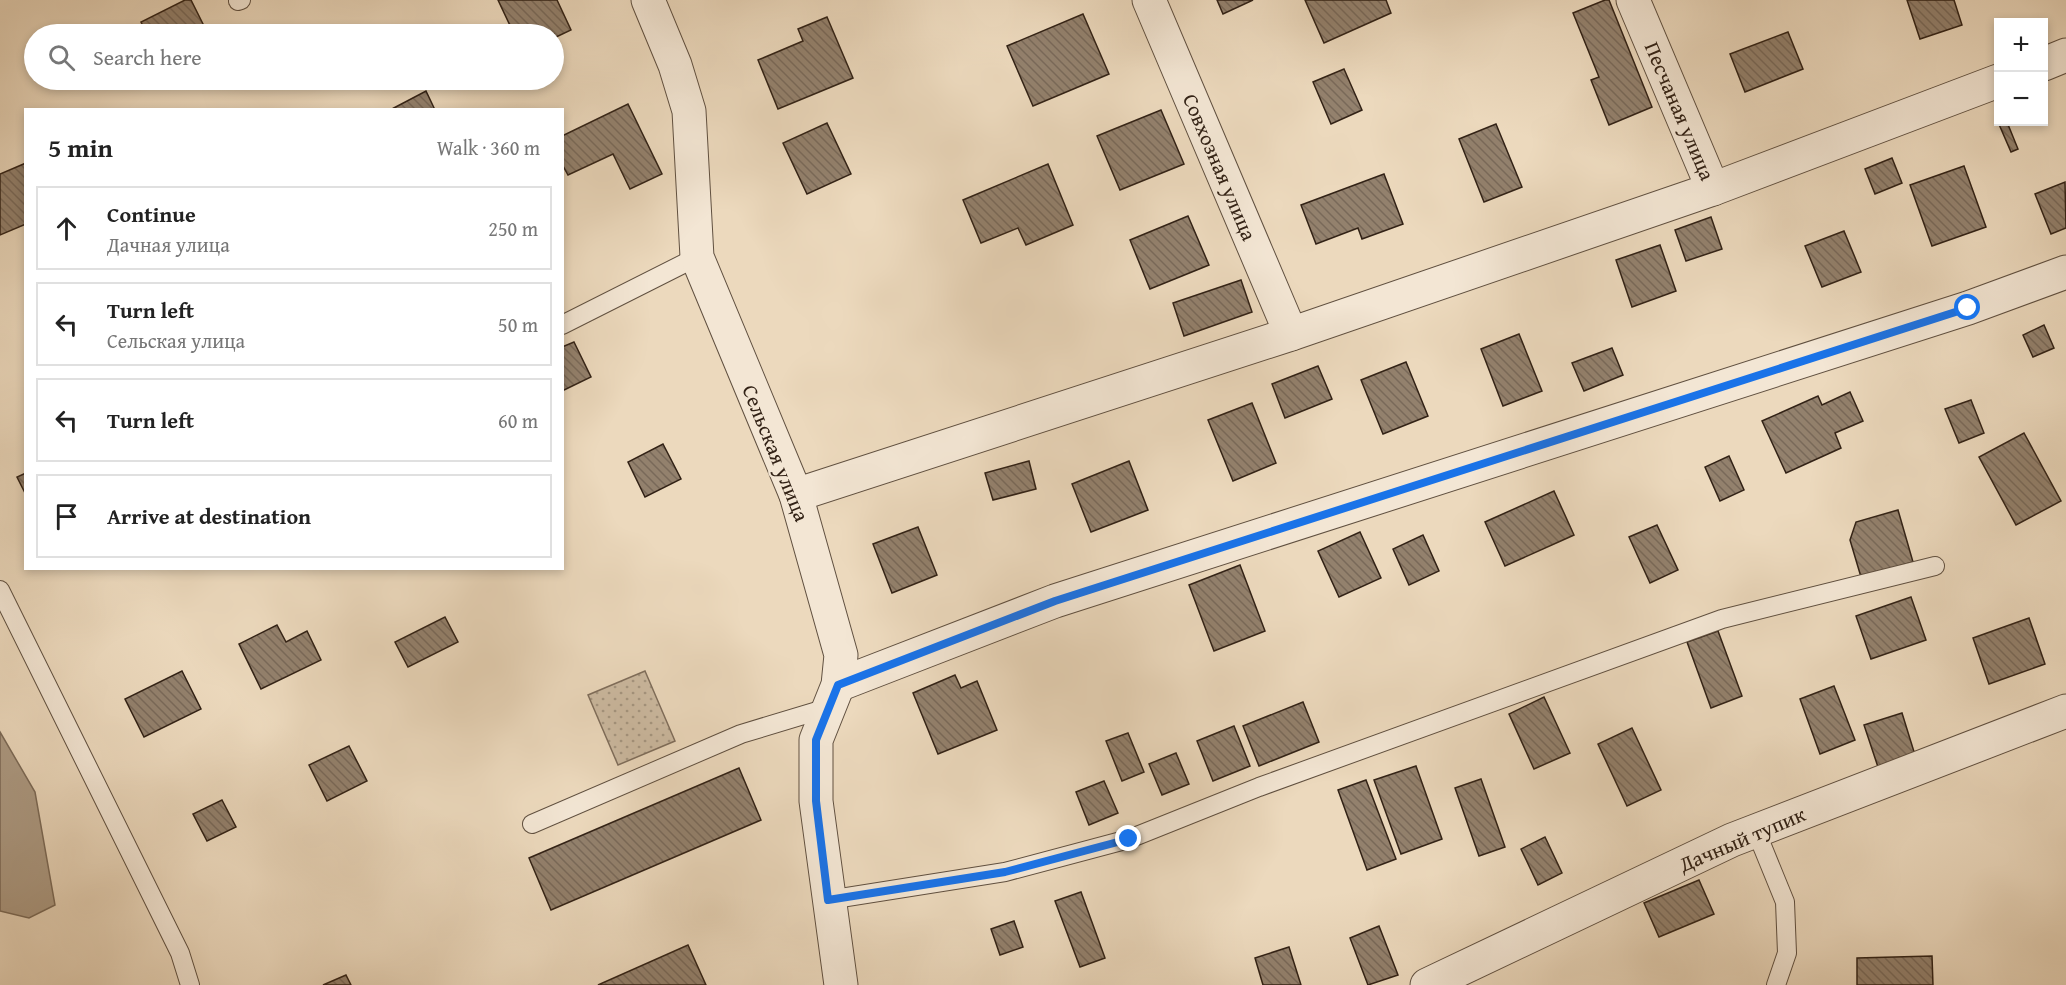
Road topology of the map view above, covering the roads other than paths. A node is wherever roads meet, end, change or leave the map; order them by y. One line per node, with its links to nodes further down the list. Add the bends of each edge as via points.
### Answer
1 (648, 0): 8 (street, Сельская улица, via 690,111)
2 (1149, 0): 11 (street, Совхозная улица)
3 (1633, 0): 7 (street, Песчаная улица)
4 (2066, 55): 5 (street)
5 (2048, 62)
6 (1994, 83): 7 (street)
7 (1713, 189): 11 (street)
8 (697, 257): 10 (lane); 12 (street, Сельская улица)
9 (2066, 272): 15 (street, via 1968,308 1055,601)
10 (564, 324)
11 (1291, 334): 12 (street)
12 (796, 495): 15 (street, Сельская улица, via 841,655)
13 (1935, 566): 19 (lane, via 1722,619 1259,786 1129,839 1005,872)
14 (0, 590): 20 (lane, via 180,953)
15 (832, 697): 17 (lane); 19 (street, Сельская улица, via 816,740 816,801)
16 (2066, 711): 18 (street, Дачный тупик)
17 (532, 824)
18 (1756, 831): 22 (street, Дачный тупик); 23 (lane, via 1785,902 1787,953)
19 (828, 900): 21 (street, Сельская улица)
20 (190, 985)
21 (841, 985)
22 (1427, 985)
23 (1776, 985)

